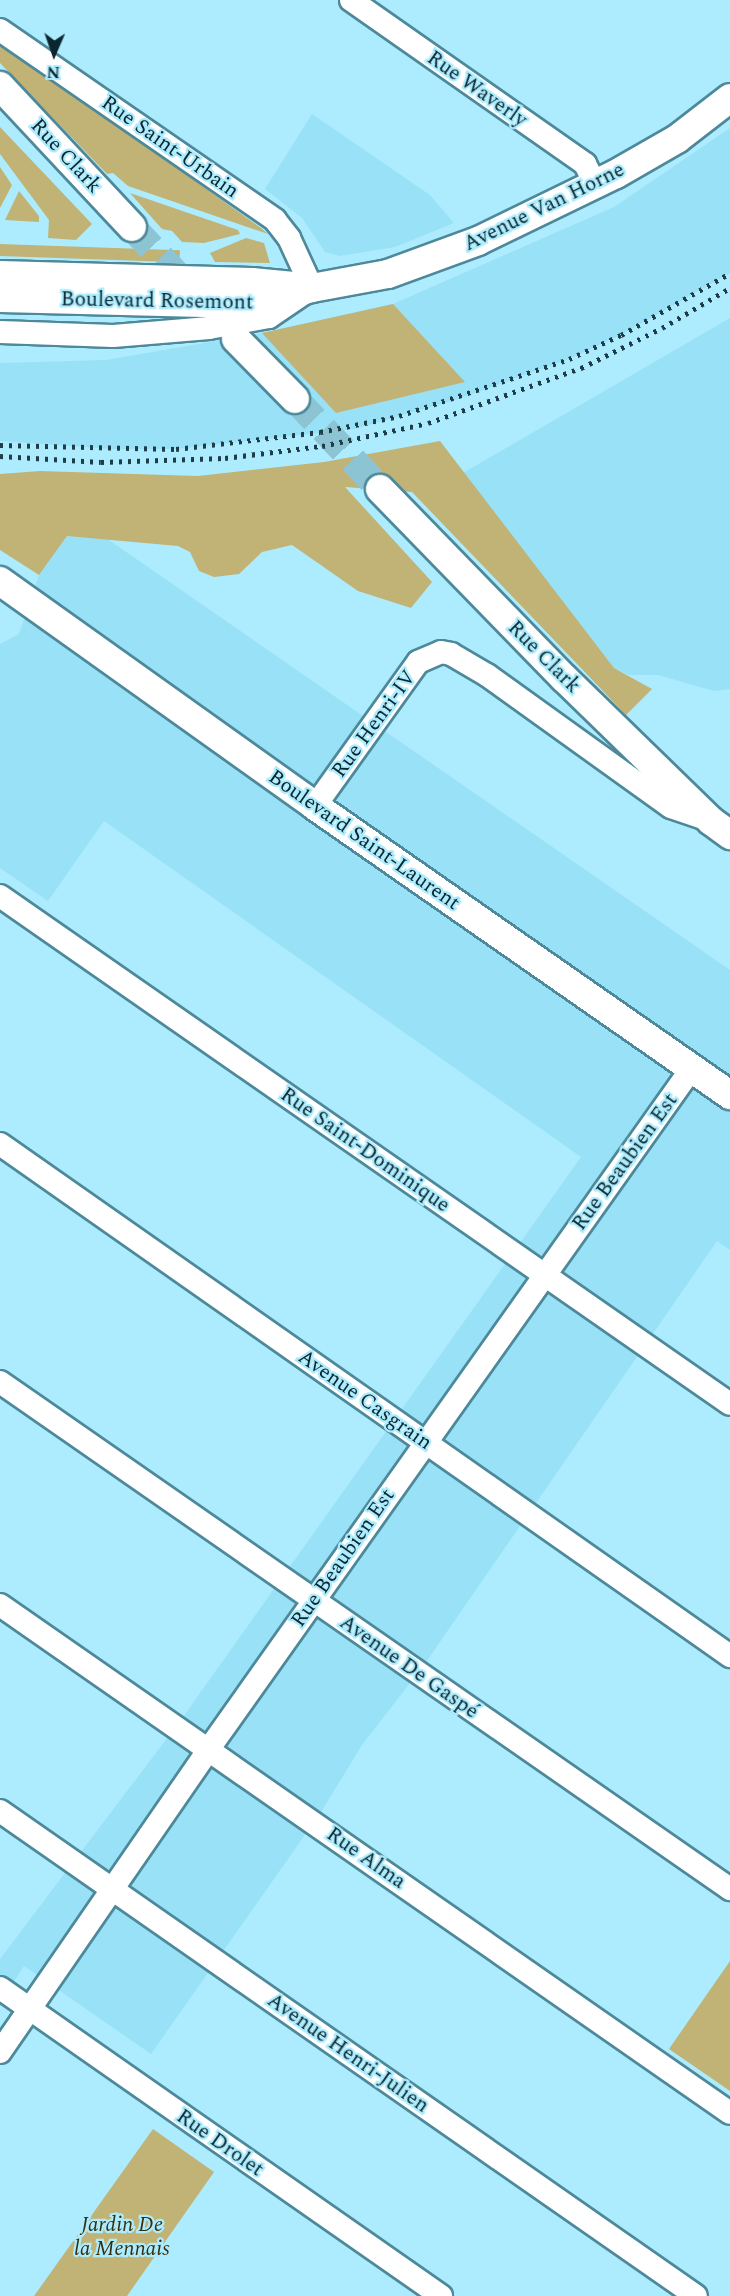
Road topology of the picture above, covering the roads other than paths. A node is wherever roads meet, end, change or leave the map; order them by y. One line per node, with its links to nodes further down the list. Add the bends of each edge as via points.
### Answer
1 (351, 0): 5 (street, Rue Waverly, via 585,164)
2 (0, 30): 9 (street, Rue Saint-Urbain, via 275,220 289,238)
3 (0, 86): 6 (main road, Rue Clark)
4 (730, 98): 5 (main road, Avenue Van Horne, via 677,139)
5 (595, 184): 8 (main road, Avenue Van Horne, via 412,267)
6 (132, 226)
7 (0, 274): 9 (main road, Boulevard Rosemont, via 252,282)
8 (343, 283): 9 (main road, Boulevard Rosemont)
9 (312, 288): 10 (main road, Boulevard Rosemont, via 271,302 223,306); 11 (street, via 268,317 209,328 113,336)
10 (0, 298)
11 (0, 332)
12 (236, 339): 13 (main road)
13 (295, 399)
14 (380, 489): 18 (main road, Rue Clark)
15 (2, 588): 17 (main road, Boulevard Saint-Laurent)
16 (441, 652): 17 (street, Rue Henri-IV, via 418,662); 18 (street, Rue Clark, via 487,675 671,807)
17 (315, 807): 20 (main road, Boulevard Saint-Laurent)
18 (720, 828)
19 (0, 896): 23 (street, Rue Saint-Dominique)
20 (692, 1068): 21 (main road, Boulevard Saint-Laurent); 23 (street, Rue Beaubien Est)
21 (730, 1095)
22 (0, 1144): 26 (street, Avenue Casgrain)
23 (544, 1275): 25 (street, Rue Saint-Dominique); 26 (street, Rue Beaubien Est)
24 (0, 1382): 27 (street, Avenue De Gaspé)
25 (730, 1404)
26 (425, 1442): 27 (street, Rue Beaubien Est); 29 (street, Avenue Casgrain)
27 (313, 1601): 30 (street, Rue Beaubien Est); 33 (street, Avenue De Gaspé)
28 (0, 1605): 30 (street, Rue Alma)
29 (730, 1656)
30 (208, 1750): 32 (street, Rue Beaubien Est); 37 (street, Rue Alma)
31 (0, 1810): 32 (street, Avenue Henri-Julien)
32 (112, 1888): 35 (street, Rue Beaubien Est); 39 (street, Avenue Henri-Julien)
33 (730, 1889)
34 (0, 1988): 35 (street, Rue Drolet)
35 (29, 2009): 36 (street, Rue Beaubien Est); 38 (street, Rue Drolet)
36 (0, 2052)
37 (730, 2113)
38 (441, 2296)
39 (696, 2296)

